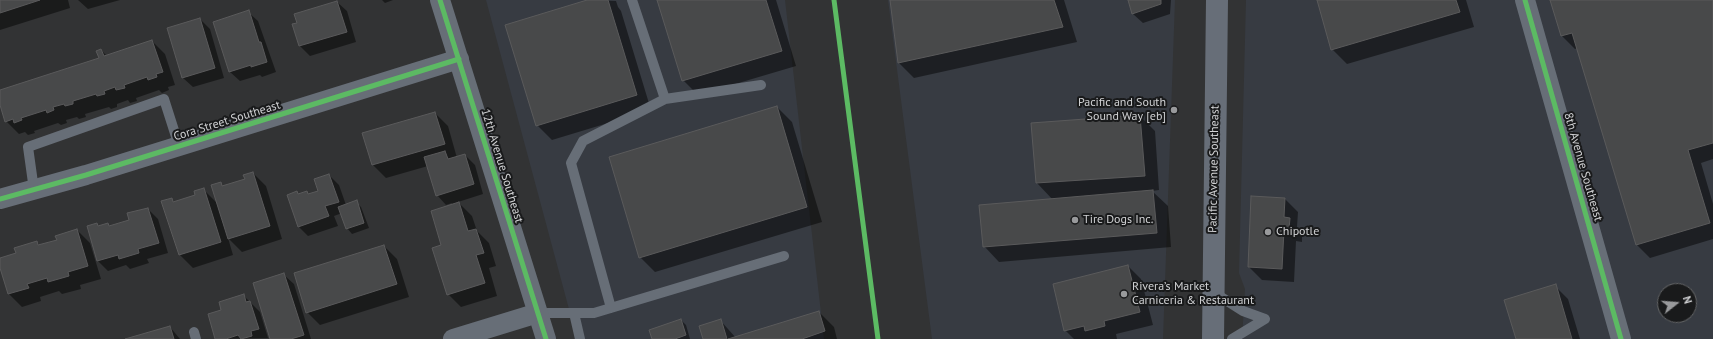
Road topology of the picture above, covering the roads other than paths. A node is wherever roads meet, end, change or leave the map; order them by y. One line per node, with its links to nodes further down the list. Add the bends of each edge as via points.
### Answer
1 (440, 0): 5 (street, 12th Avenue Southeast)
2 (632, 0): 7 (lane)
3 (1217, 0): 12 (main road, Pacific Avenue Southeast)
4 (1525, 0): 21 (street, 8th Avenue Southeast)
5 (458, 59): 8 (street, Cora Street Southeast); 15 (street, 12th Avenue Southeast)
6 (761, 85): 7 (lane)
7 (666, 99): 13 (lane, via 583,141 571,163)
8 (178, 146): 9 (street, Cora Street Southeast); 9 (lane, via 164,99 28,147)
9 (34, 190): 10 (street, Cora Street Southeast)
10 (0, 199)
11 (784, 256): 13 (lane)
12 (1213, 292): 19 (main road, Pacific Avenue Southeast); 20 (lane, via 1244,311 1265,319)
13 (611, 308): 14 (lane, via 594,313)
14 (574, 313): 15 (lane); 18 (lane)
15 (538, 314): 16 (street); 17 (street, 12th Avenue Southeast)
16 (453, 339)
17 (546, 339)
18 (580, 339)
19 (1213, 339)
20 (1232, 339)
21 (1621, 339)

